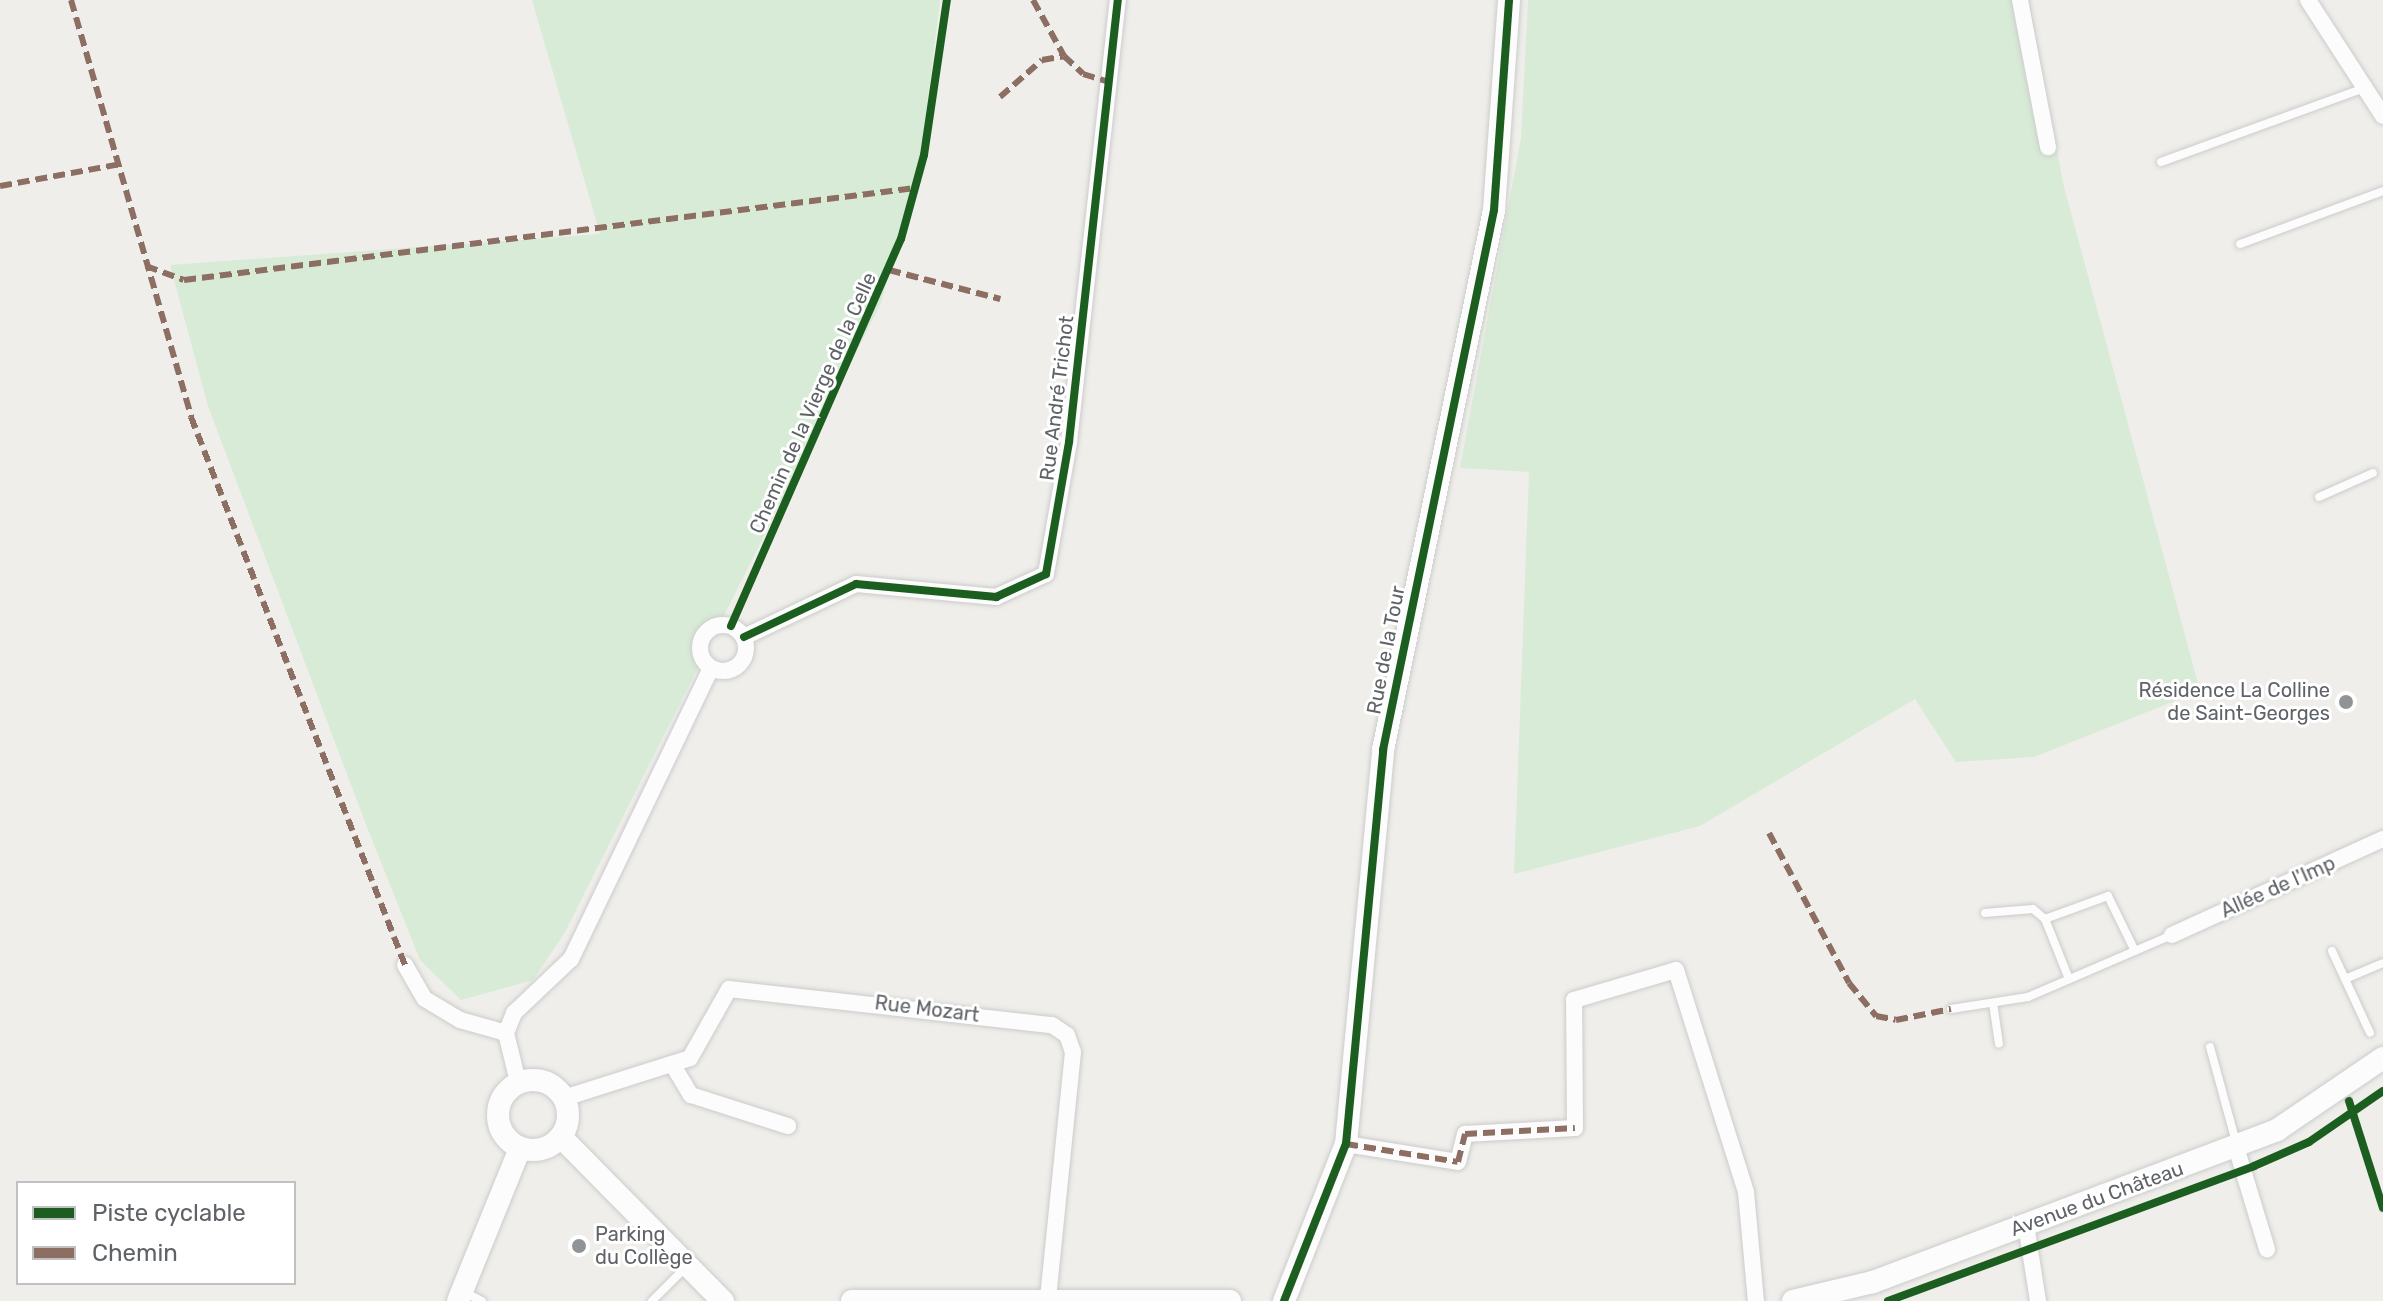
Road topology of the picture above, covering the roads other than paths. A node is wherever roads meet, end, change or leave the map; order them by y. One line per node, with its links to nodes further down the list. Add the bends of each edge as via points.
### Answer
1 (1118, 0): 13 (street, Rue André Trichot, via 1069,442 1046,574 996,597 856,584)
2 (1509, 0): 37 (street, Rue de la Tour, via 1494,210 1383,750)
3 (2020, 0): 7 (street)
4 (2308, 0): 5 (street)
5 (2365, 88): 6 (street); 8 (lane)
6 (2383, 116)
7 (2048, 147)
8 (2161, 162)
9 (2383, 191): 10 (lane)
10 (2240, 244)
11 (2373, 473): 12 (lane)
12 (2319, 497)
13 (744, 637): 14 (street, via 742,662 728,671); 14 (street, via 731,626 710,629 700,649)
14 (711, 668): 27 (street, via 571,959 514,1013)
15 (2383, 839): 18 (street, Allée de l'Imp)
16 (1985, 913): 17 (lane, via 2033,909)
17 (2045, 919): 19 (lane, via 2108,896); 23 (lane)
18 (2172, 935): 19 (lane)
19 (2135, 951): 23 (lane)
20 (2332, 951): 24 (lane)
21 (2383, 963): 24 (lane)
22 (405, 965): 27 (street, via 425,999)
23 (2069, 979): 25 (lane)
24 (2345, 979): 28 (lane)
25 (1993, 1003): 26 (lane); 29 (lane)
26 (1951, 1009)
27 (506, 1033): 33 (street)
28 (2370, 1033)
29 (1999, 1044)
30 (2210, 1047): 38 (lane)
31 (2383, 1058): 38 (street, Avenue du Château, via 2310,1114)
32 (674, 1067): 34 (street, via 587,1086); 35 (street, via 691,1095); 45 (street, Rue Mozart, via 690,1058 729,989 1060,1030 1073,1052)
33 (518, 1082): 34 (street, via 539,1080); 39 (street, via 498,1110 502,1133)
34 (564, 1098): 36 (street, via 568,1119)
35 (788, 1126)
36 (561, 1137): 39 (street, via 542,1149); 42 (street)
37 (1346, 1144): 50 (street, Rue de la Tour); 51 (street, via 1458,1162 1465,1134 1575,1128 1574,1000 1676,970 1746,1192)
38 (2236, 1147): 40 (street, Avenue du Château); 41 (street)
39 (520, 1148): 43 (street)
40 (2026, 1225): 52 (street, Avenue du Château, via 1873,1282); 53 (street)
41 (2267, 1249)
42 (685, 1268): 46 (lane); 47 (street)
43 (467, 1298)
44 (932, 1299): 45 (street); 48 (street)
45 (1048, 1300): 49 (street)
46 (652, 1301)
47 (723, 1301)
48 (852, 1301)
49 (1230, 1301)
50 (1284, 1301)
51 (1756, 1301)
52 (1793, 1301)
53 (2038, 1301)

